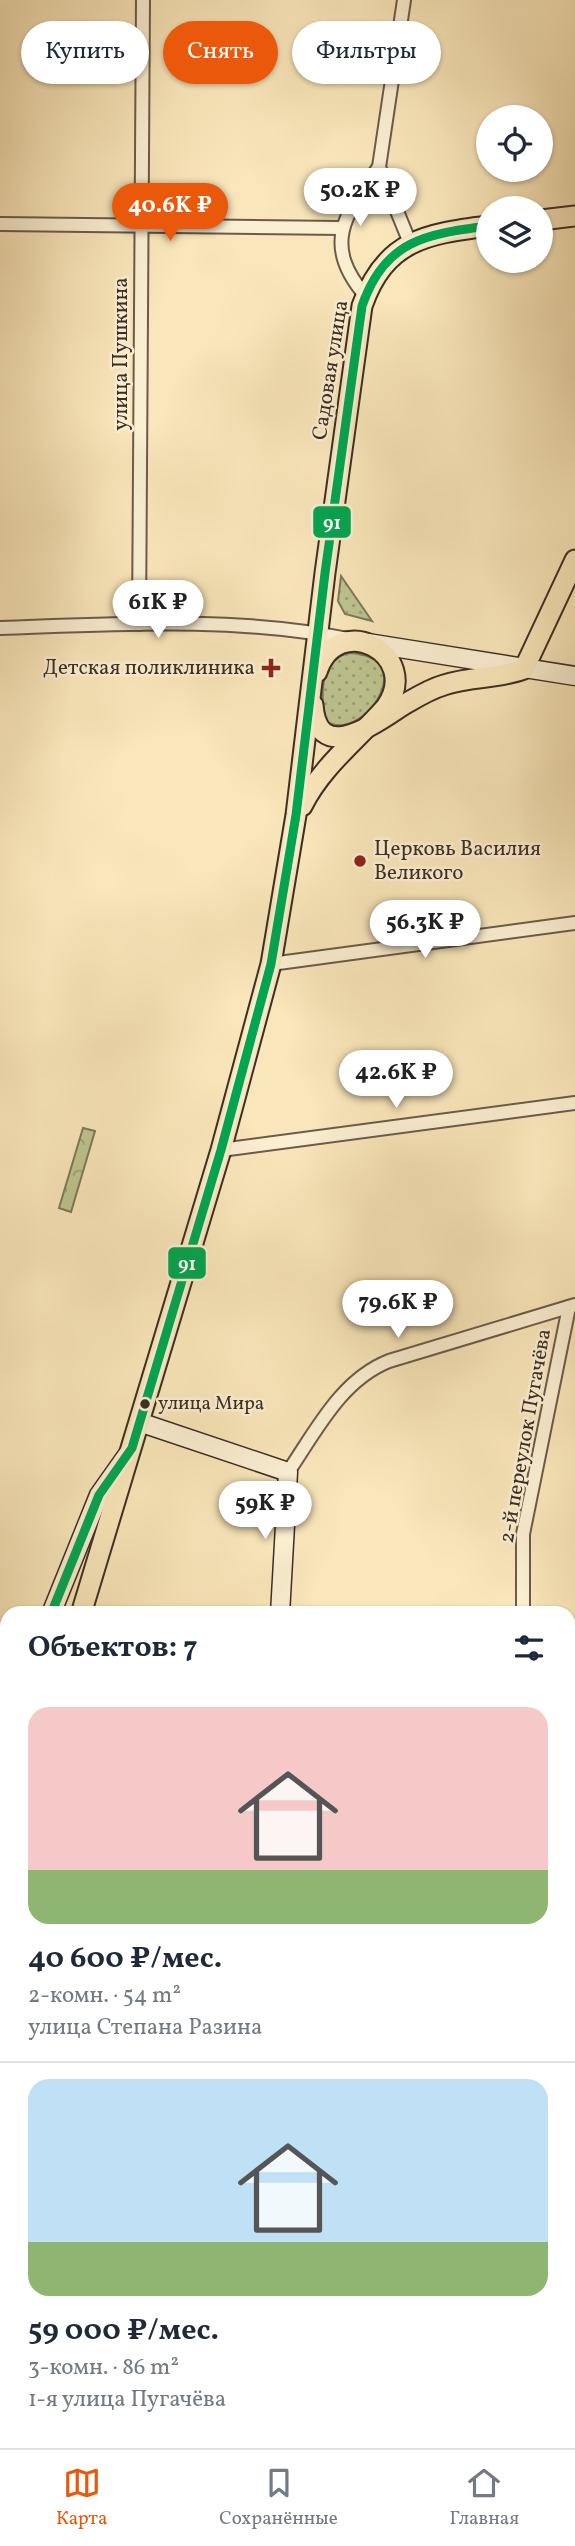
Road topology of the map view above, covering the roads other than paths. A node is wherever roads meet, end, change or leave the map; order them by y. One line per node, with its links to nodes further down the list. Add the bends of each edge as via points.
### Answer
1 (143, 0): 7 (street, улица Пушкина)
2 (404, 0): 3 (street)
3 (379, 167): 8 (street); 10 (street)
4 (575, 216): 5 (main road)
5 (553, 219)
6 (0, 224): 7 (street)
7 (140, 226): 8 (street); 13 (street, улица Пушкина)
8 (341, 228): 11 (street, via 348,268)
9 (476, 228): 10 (main road, via 437,233)
10 (410, 243): 11 (main road, Садовая улица, via 381,270)
11 (365, 295): 15 (main road, Садовая улица)
12 (575, 560): 17 (main road)
13 (139, 624): 14 (street); 15 (street, via 220,623)
14 (0, 628)
15 (318, 633): 16 (street); 19 (main road, Садовая улица)
16 (364, 642): 17 (street); 19 (main road, via 345,643 330,651); 20 (main road, via 388,658 395,681 390,700)
17 (524, 669): 18 (street); 20 (main road, via 435,688)
18 (575, 676)
19 (313, 687): 20 (main road, via 316,721 325,732 344,737); 21 (main road)
20 (369, 727): 21 (main road, via 319,777)
21 (296, 815): 23 (main road)
22 (575, 923): 23 (street)
23 (271, 964): 25 (main road)
24 (575, 1103): 25 (street)
25 (221, 1150): 27 (main road)
26 (572, 1306): 29 (street, via 369,1369 342,1395); 33 (street, 2-й переулок Пугачёва, via 523,1534)
27 (139, 1422): 28 (main road); 29 (street)
28 (132, 1448): 30 (street, via 99,1495); 31 (main road)
29 (288, 1472): 32 (street)
30 (55, 1606)
31 (83, 1606)
32 (280, 1606)
33 (523, 1606)

